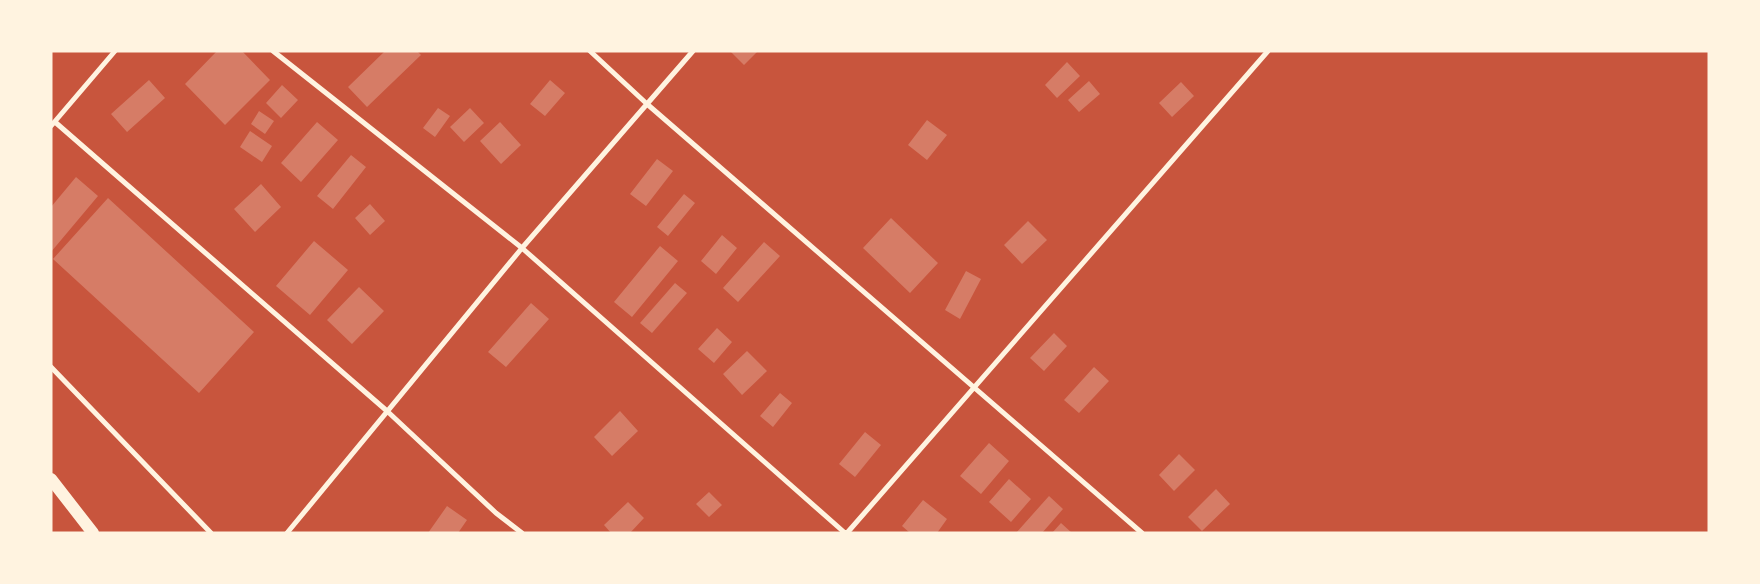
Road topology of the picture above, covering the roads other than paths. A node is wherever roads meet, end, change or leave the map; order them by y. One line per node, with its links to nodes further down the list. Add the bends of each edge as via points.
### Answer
1 (115, 51): 7 (street)
2 (273, 51): 8 (street)
3 (590, 51): 6 (street)
4 (693, 51): 6 (street)
5 (1268, 51): 10 (street)
6 (647, 104): 8 (street); 10 (street)
7 (53, 124): 11 (street)
8 (522, 248): 11 (street); 17 (street)
9 (51, 367): 14 (street)
10 (974, 388): 17 (street); 18 (street)
11 (387, 411): 15 (street); 16 (street, via 496,513)
12 (51, 479): 13 (main road)
13 (94, 533)
14 (211, 533)
15 (287, 533)
16 (522, 533)
17 (846, 533)
18 (1142, 533)

